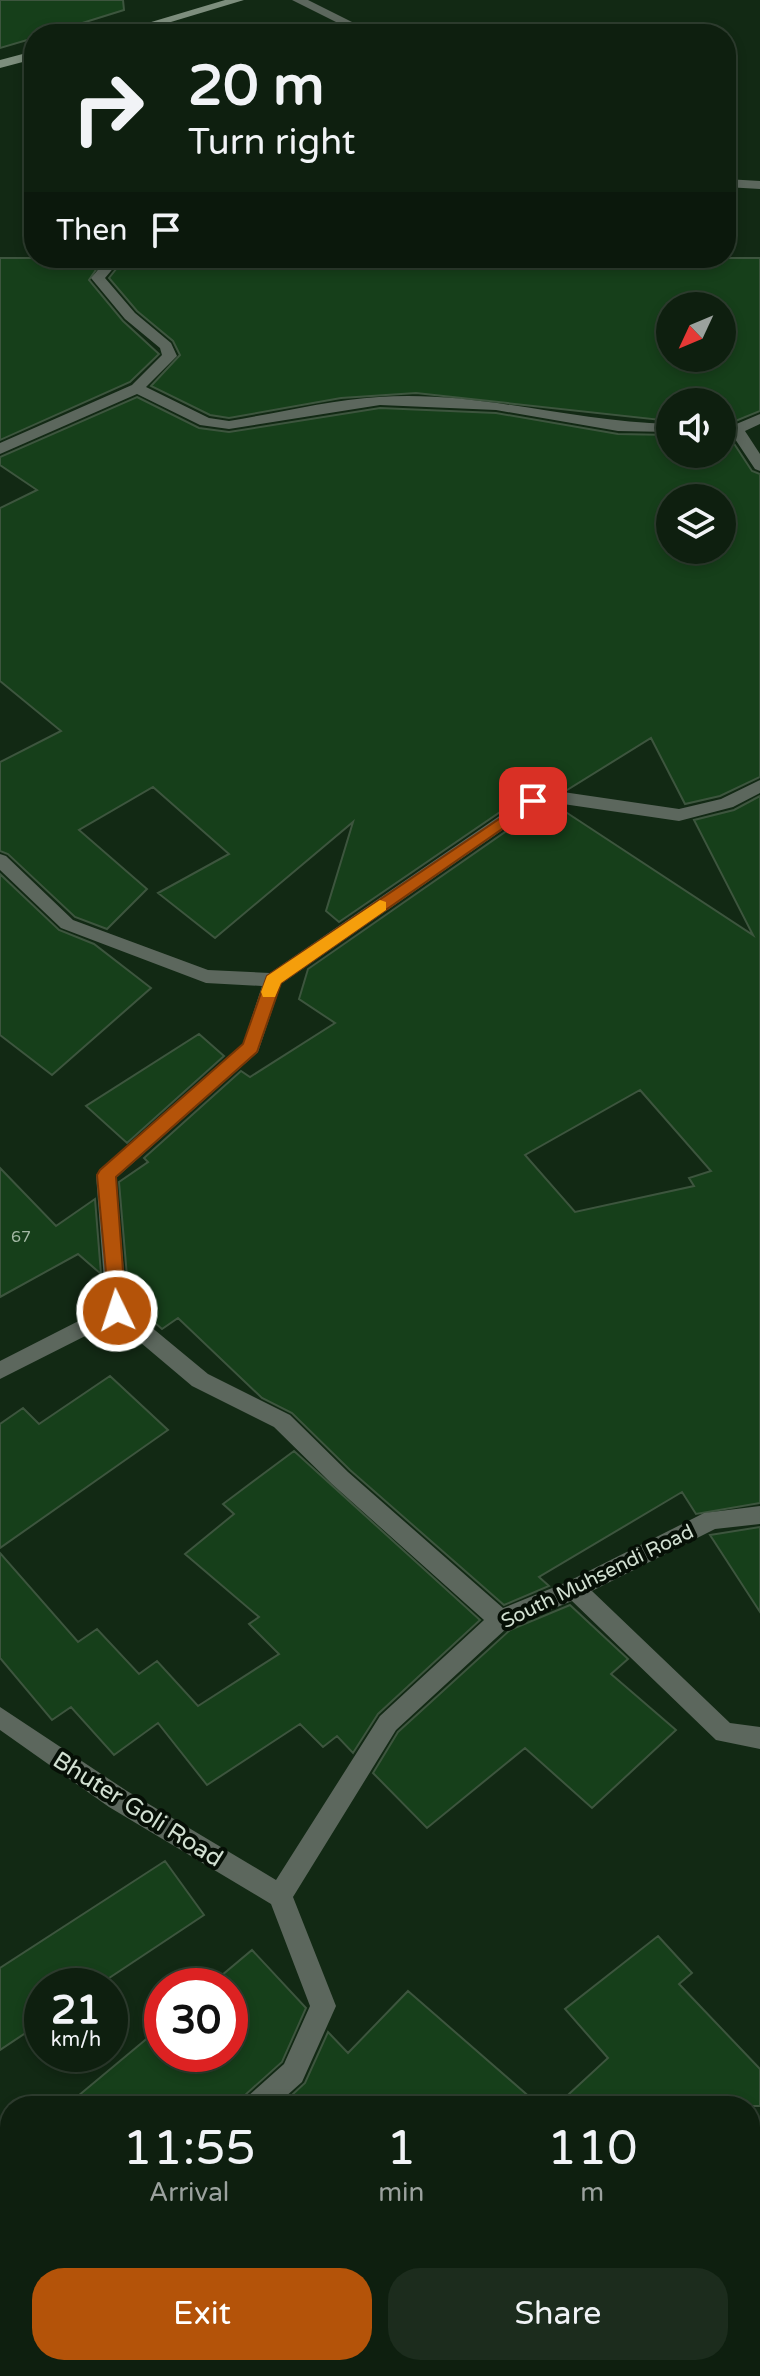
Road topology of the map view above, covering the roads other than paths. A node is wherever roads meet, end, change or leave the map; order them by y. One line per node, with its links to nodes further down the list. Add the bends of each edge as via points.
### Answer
1 (238, 0): 3 (street)
2 (298, 0): 4 (street)
3 (153, 24)
4 (349, 24)
5 (24, 58): 6 (street)
6 (0, 64)
7 (736, 184): 8 (street)
8 (760, 185)
9 (106, 268): 10 (street, via 98,278 170,356)
10 (137, 388): 13 (street, via 205,422 229,425 380,401 496,406 618,427); 15 (street)
11 (760, 418): 12 (street)
12 (736, 427)
13 (656, 428)
14 (736, 437): 16 (street)
15 (0, 449)
16 (760, 466)
17 (760, 786): 19 (street, via 727,803 679,815 563,798 533,801)
18 (0, 860): 19 (street, via 67,924 206,976)
19 (273, 980): 20 (street, via 251,1047 106,1175)
20 (117, 1311): 21 (street); 24 (street, via 200,1380 282,1421)
21 (0, 1371)
22 (760, 1515): 23 (street, South Muhsendi Road, via 712,1520)
23 (575, 1589): 24 (street, South Muhsendi Road); 26 (street, via 724,1733)
24 (500, 1620): 27 (street, South Muhsendi Road, via 388,1723)
25 (0, 1717): 27 (street, Bhuter Goli Road, via 118,1799)
26 (760, 1738)
27 (280, 1896): 28 (street, via 323,2006 293,2073)
28 (267, 2096)

